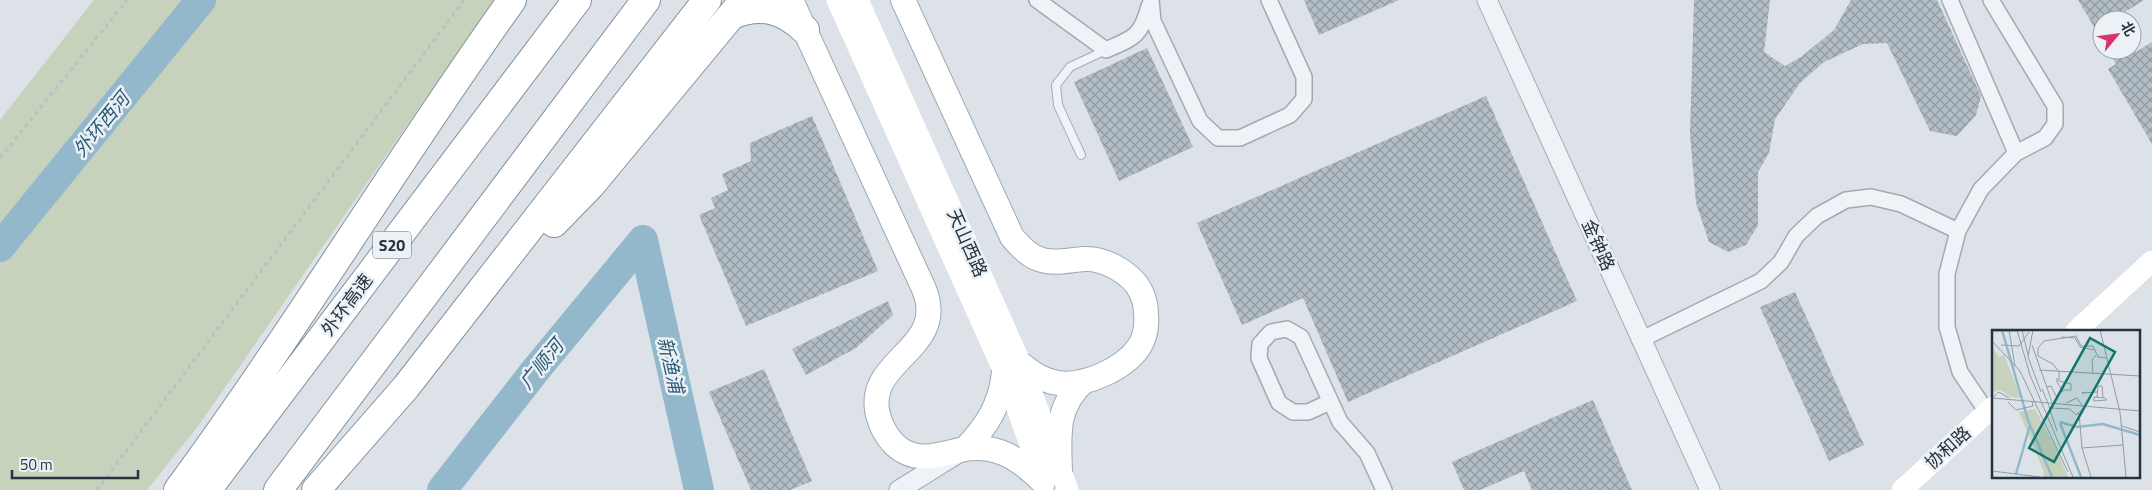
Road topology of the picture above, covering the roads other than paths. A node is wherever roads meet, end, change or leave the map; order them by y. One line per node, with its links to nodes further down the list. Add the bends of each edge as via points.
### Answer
1 (512, 0): 32 (highway, via 453,82 227,423)
2 (577, 0): 33 (highway, 外环高速 / S20)
3 (646, 0): 34 (highway)
4 (707, 0): 22 (highway)
5 (791, 0): 16 (main road)
6 (837, 0): 23 (main road, 天山西路)
7 (858, 0): 23 (main road, 天山西路)
8 (903, 0): 27 (main road, via 1006,226 1016,241 1041,260 1086,259 1109,264 1130,278 1140,290 1146,320 1140,346 1122,363)
9 (1036, 0): 17 (street)
10 (1269, 0): 14 (street, via 1304,77 1304,99 1290,115 1240,138 1218,138 1200,121 1153,21)
11 (1487, 0): 25 (street, 金钟路)
12 (1950, 0): 18 (street)
13 (1991, 0): 18 (street, via 2055,106 2055,124 2045,138)
14 (1150, 1): 17 (street, via 1144,25 1133,38)
15 (738, 7): 16 (highway, via 770,9 789,17); 22 (highway, via 591,184)
16 (805, 30): 30 (main road, via 920,280 927,302 928,318 922,334 890,368 880,384 877,403 881,423 892,442 908,454 932,457)
17 (1106, 50): 19 (lane, via 1070,67 1056,85 1058,105)
18 (2016, 153): 20 (street, via 1981,189)
19 (1081, 155)
20 (1958, 231): 25 (street, via 1901,204 1871,197 1846,200 1812,221 1796,236 1781,262 1761,280); 29 (street, via 1947,274 1947,328 1960,372)
21 (2152, 261): 24 (main road)
22 (490, 282): 35 (highway, via 406,388)
23 (989, 316): 26 (main road, 天山西路)
24 (2077, 330)
25 (1640, 340): 38 (street, 金钟路)
26 (1012, 368): 27 (main road, via 1052,382); 30 (main road, via 991,416); 31 (main road, 天山西路)
27 (1084, 381): 31 (main road, via 1070,395 1062,412)
28 (1330, 402): 28 (street, via 1301,337 1287,329 1271,332 1260,344 1259,358 1279,403 1292,412 1308,412); 37 (street, via 1340,422 1367,453)
29 (1990, 409): 39 (main road, 协和路)
30 (965, 449): 31 (main road, via 988,448 1007,455); 36 (street)
31 (1055, 484)
32 (178, 490)
33 (207, 490)
34 (278, 490)
35 (316, 490)
36 (899, 490)
37 (1384, 490)
38 (1710, 490)
39 (1902, 490)

